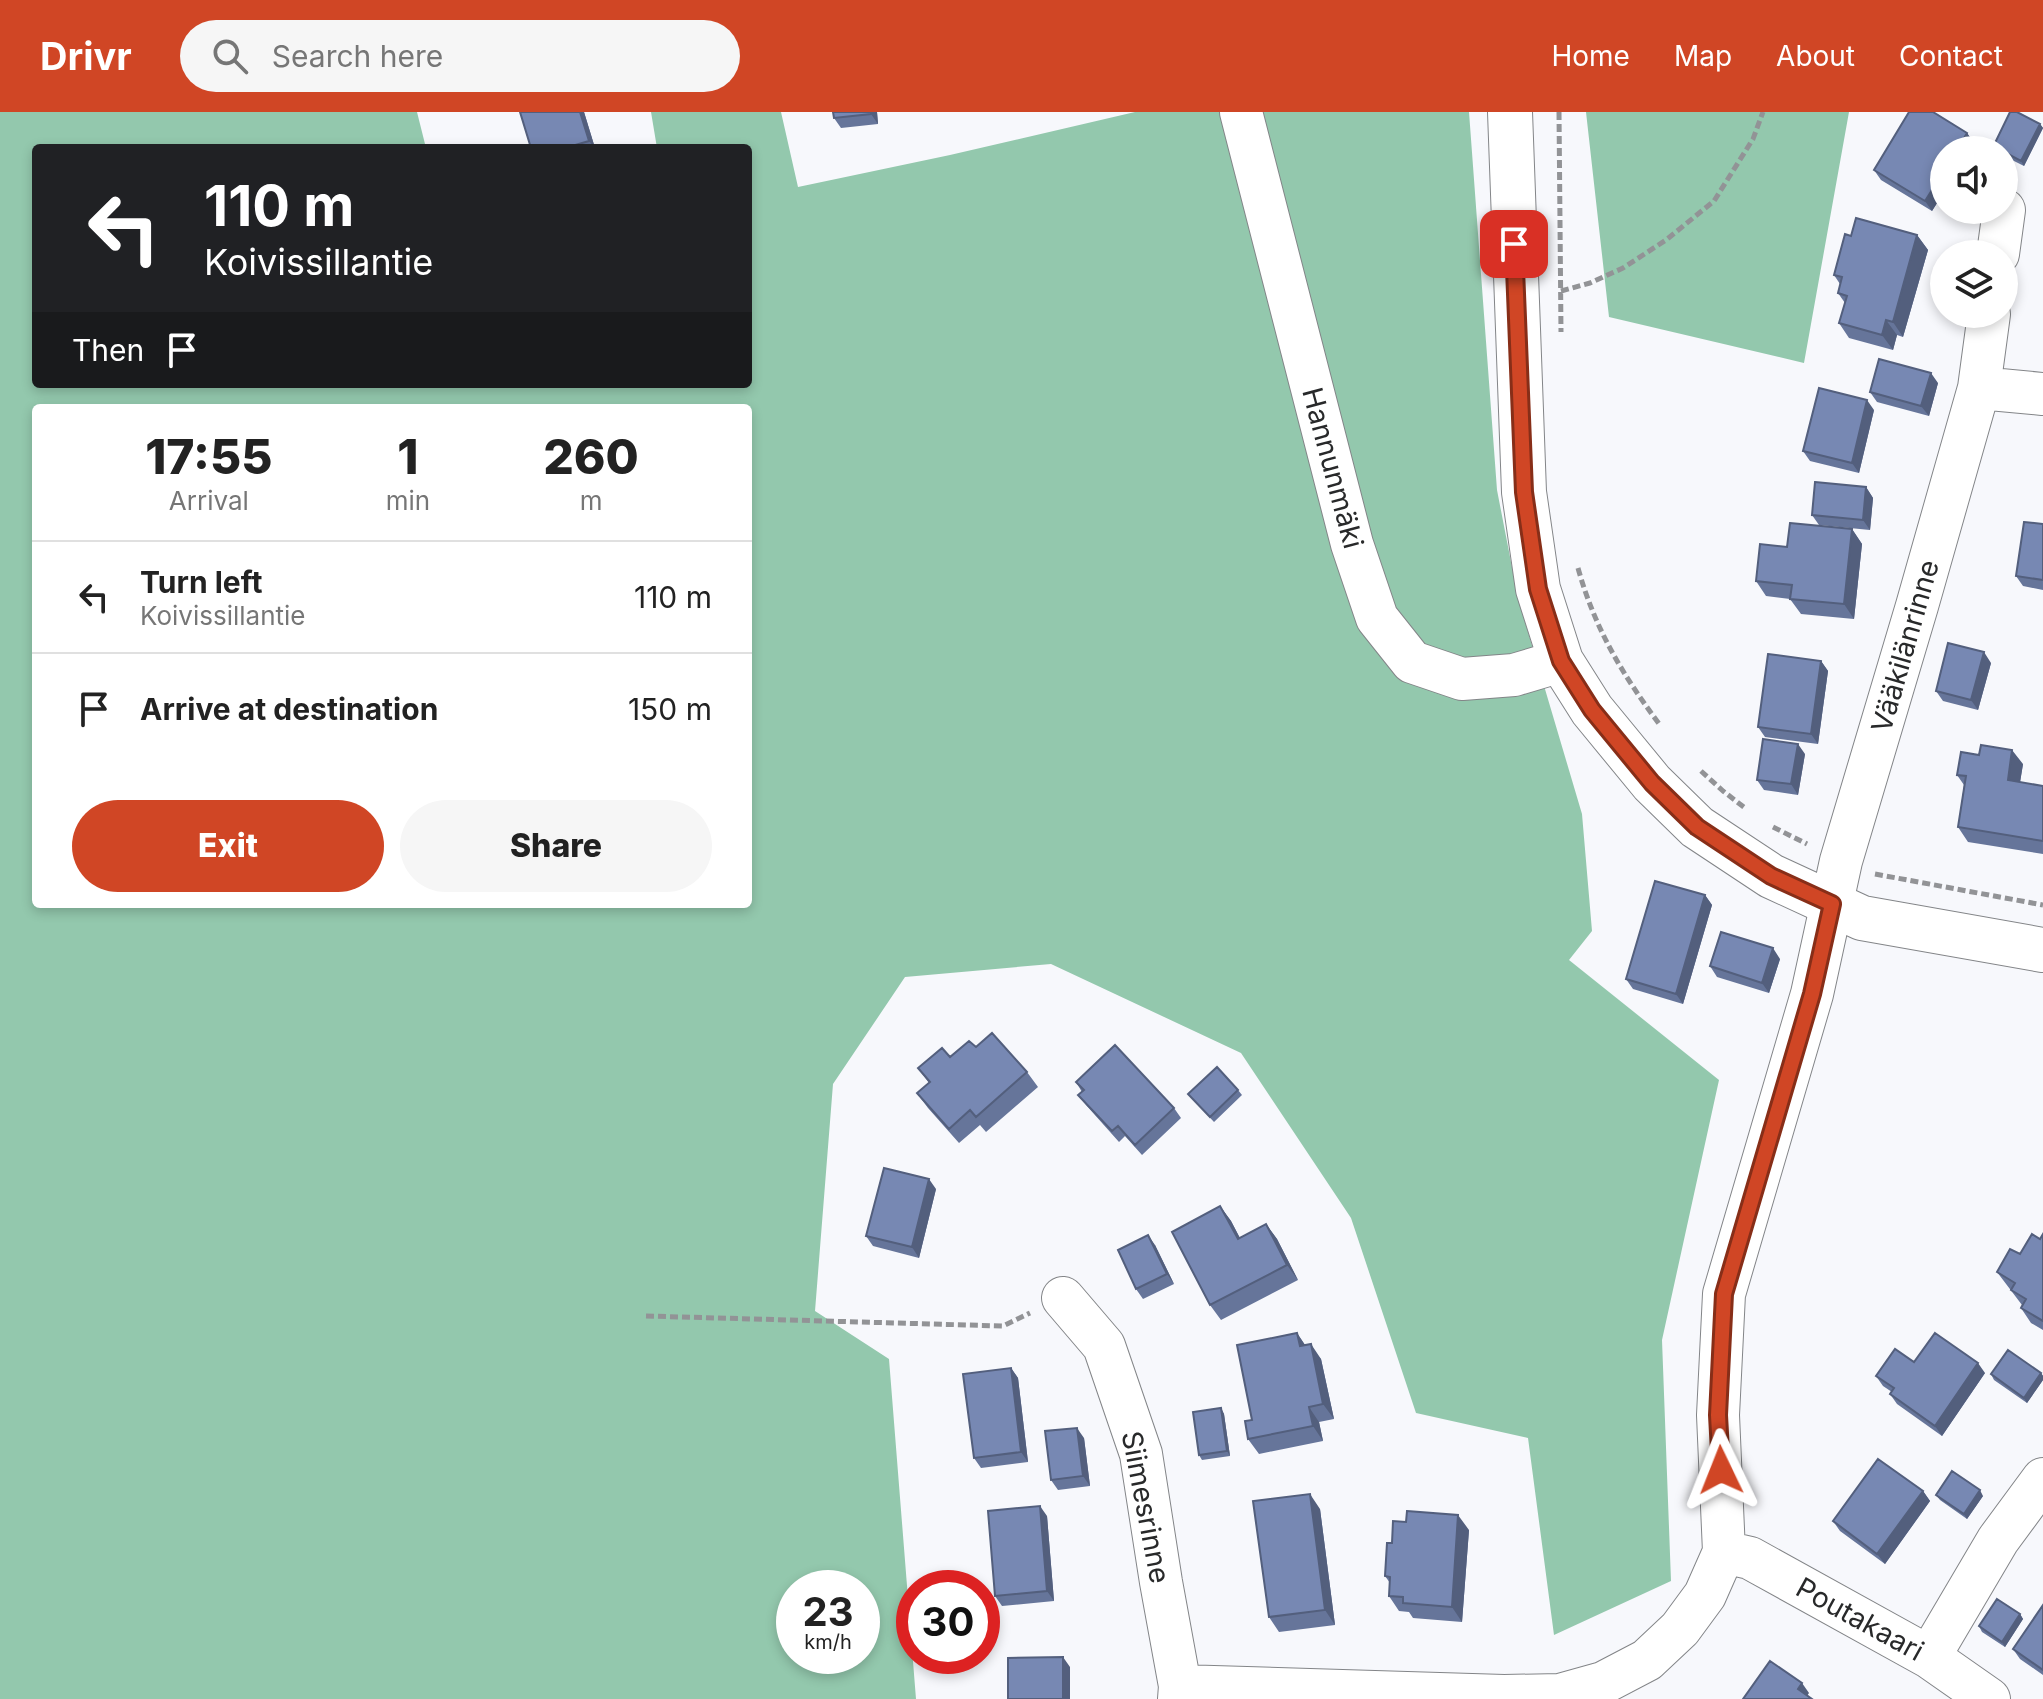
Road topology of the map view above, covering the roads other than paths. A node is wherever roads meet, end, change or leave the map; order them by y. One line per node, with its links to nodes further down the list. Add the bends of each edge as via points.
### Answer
1 (1241, 112): 6 (street, Hannunmäki, via 1352,544 1377,618 1412,662 1462,679 1514,675)
2 (1510, 112): 6 (street, via 1524,492 1538,589)
3 (1987, 328): 4 (street, Vääkilänrinne)
4 (1979, 388): 5 (street); 7 (street, Vääkilänrinne)
5 (2043, 394)
6 (1561, 661): 7 (street, via 1592,710 1652,783 1697,827 1771,876)
7 (1832, 904): 8 (street, via 1862,918); 11 (street, Vääkilänrinne, via 1812,994 1724,1294 1718,1415)
8 (2043, 950)
9 (1063, 1298): 13 (street, Siimesrinne, via 1104,1346 1141,1454)
10 (2043, 1479): 12 (street, via 1998,1540)
11 (1724, 1552): 12 (street, Poutakaari, via 1750,1558); 13 (street, via 1705,1595 1647,1660 1603,1683 1560,1695)
12 (1929, 1657): 14 (street, Poutakaari)
13 (1180, 1692)
14 (1989, 1699)

